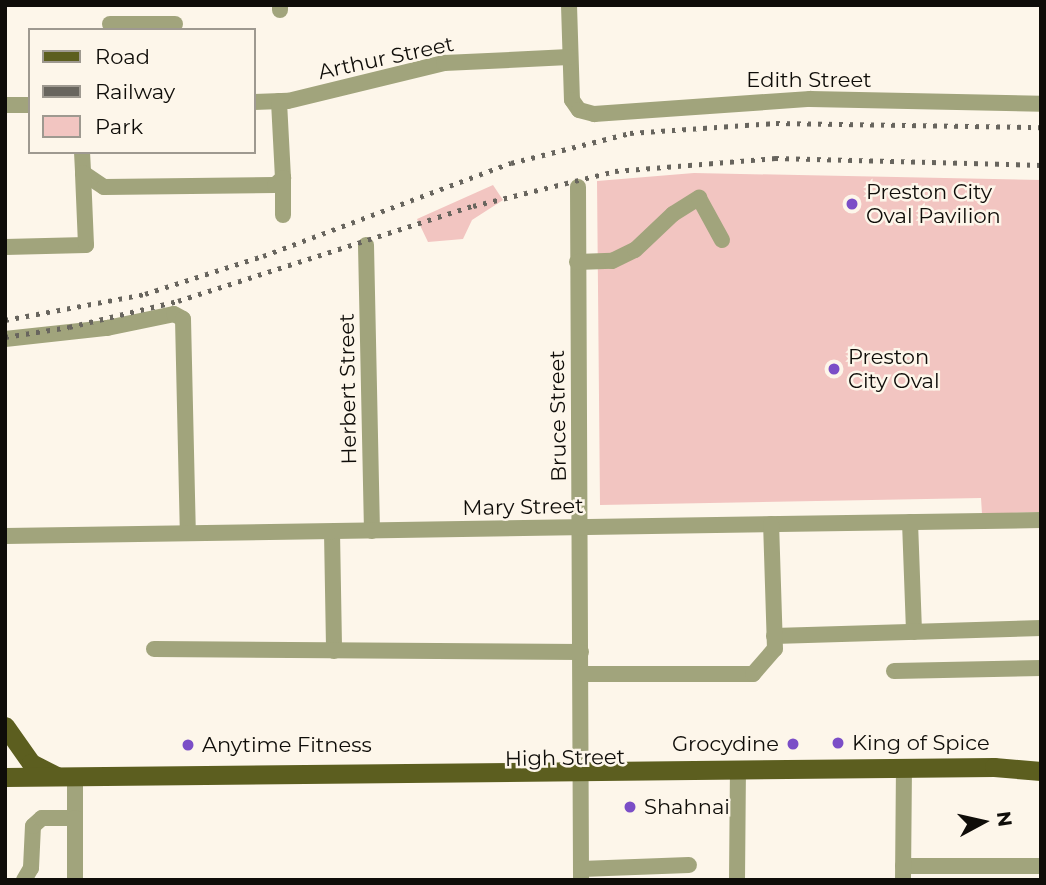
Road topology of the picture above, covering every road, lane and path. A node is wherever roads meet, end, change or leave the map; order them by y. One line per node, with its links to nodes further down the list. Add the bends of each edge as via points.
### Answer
1 (569, 5): 4 (street)
2 (110, 24): 3 (street)
3 (175, 24)
4 (569, 57): 5 (street, Arthur Street, via 444,63); 7 (street, Edith Street, via 572,100 579,110 594,114 810,99)
5 (279, 101): 6 (street, Arthur Street); 12 (street)
6 (256, 102)
7 (1041, 104)
8 (5, 105): 9 (street)
9 (28, 105)
10 (82, 154): 11 (street)
11 (83, 173): 12 (street, via 104,187 275,185); 17 (street, via 86,245)
12 (283, 178): 14 (street)
13 (578, 187): 18 (street, Bruce Street)
14 (283, 215)
15 (722, 240): 18 (street, via 699,198 623,256 612,261)
16 (366, 245): 24 (street, Herbert Street)
17 (5, 247)
18 (577, 262): 23 (street, Bruce Street)
19 (5, 339): 26 (street, via 107,328 174,314 183,319)
20 (1041, 520): 21 (street, Mary Street)
21 (910, 522): 22 (street, Mary Street); 29 (street)
22 (771, 524): 23 (street, Mary Street); 30 (street)
23 (580, 527): 24 (street, Mary Street); 33 (street, Bruce Street)
24 (372, 531): 25 (street, Mary Street)
25 (332, 532): 26 (street, Mary Street); 32 (street)
26 (188, 533): 27 (street, Mary Street)
27 (5, 536)
28 (1041, 628): 29 (street)
29 (914, 632): 30 (street)
30 (775, 636): 36 (street, via 775,649 753,674)
31 (154, 649): 32 (street)
32 (334, 651): 33 (street)
33 (581, 652): 36 (street, Bruce Street)
34 (1041, 668): 35 (street)
35 (894, 671)
36 (582, 674): 41 (street, Bruce Street)
37 (5, 726): 43 (main road, via 31,763)
38 (1038, 771): 39 (main road, High Street)
39 (904, 773): 40 (main road, High Street); 47 (street)
40 (738, 774): 41 (main road, High Street); 52 (street)
41 (581, 776): 43 (main road, High Street); 49 (street, Bruce Street)
42 (5, 777): 43 (main road, High Street)
43 (66, 777): 44 (street)
44 (75, 818): 50 (street, via 42,818 33,826 32,868); 51 (street)
45 (689, 865): 49 (street)
46 (1041, 866): 48 (street)
47 (903, 873): 48 (street)
48 (996, 873)
49 (581, 874)
50 (24, 880)
51 (75, 880)
52 (737, 880)

